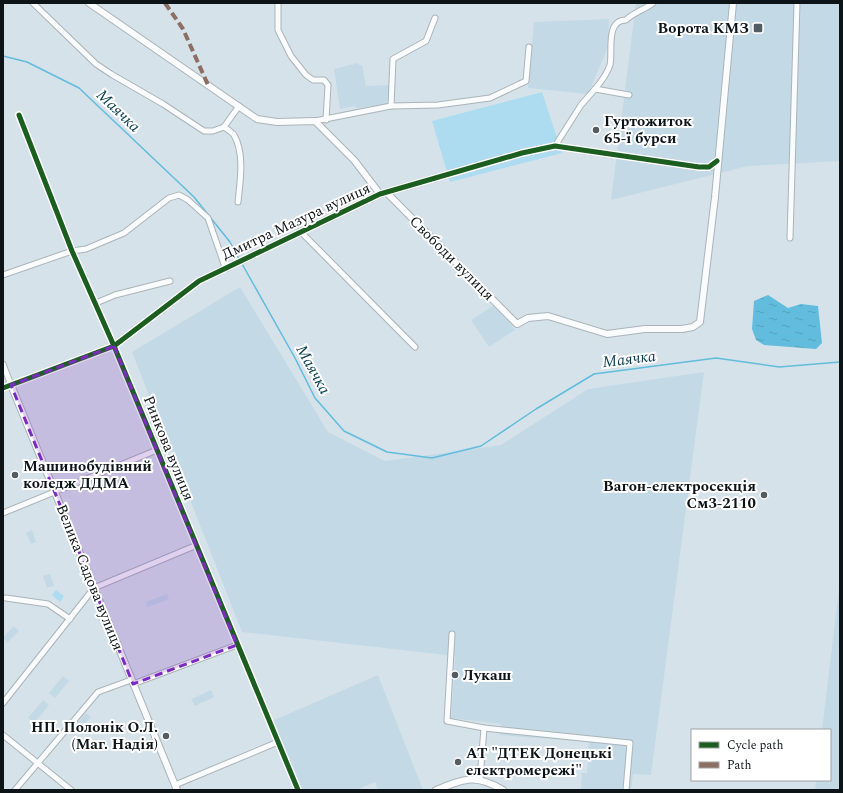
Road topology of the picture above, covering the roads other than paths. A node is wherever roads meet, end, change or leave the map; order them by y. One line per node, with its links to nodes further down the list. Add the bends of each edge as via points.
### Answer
1 (33, 3): 16 (street, via 96,64 122,81 204,131)
2 (89, 3): 11 (street)
3 (278, 3): 14 (street, via 278,30 291,56 306,74 314,80 324,80 328,85)
4 (653, 3): 9 (street, via 645,10 616,23 612,35 610,64)
5 (733, 3): 18 (street)
6 (797, 3): 23 (street)
7 (435, 18): 12 (street, via 426,41 393,59)
8 (529, 47): 12 (street, via 526,81 490,98 438,105)
9 (596, 89): 10 (street); 17 (street, via 581,105)
10 (629, 95)
11 (239, 106): 15 (street, via 257,119 277,122); 16 (street)
12 (391, 106): 14 (street)
13 (19, 115): 24 (street, Ринкова вулиця)
14 (326, 120): 15 (street)
15 (315, 121): 20 (street, via 354,160)
16 (224, 127): 21 (street, via 234,135 239,154)
17 (555, 146): 18 (street, Дмитра Мазура вулиця, via 699,167 709,167); 19 (street, Дмитра Мазура вулиця, via 522,153)
18 (717, 161): 19 (street, Свободи вулиця, via 716,197 700,322 682,329 645,329 607,334 548,316 528,318 517,324)
19 (387, 193): 20 (street, Дмитра Мазура вулиця)
20 (380, 194): 22 (street, Дмитра Мазура вулиця)
21 (238, 202)
22 (300, 231): 25 (street, Дмитра Мазура вулиця); 30 (street)
23 (790, 238)
24 (72, 251): 25 (street, via 86,249 124,233 169,198 178,195 188,200 208,218); 26 (street); 28 (street, Ринкова вулиця)
25 (227, 266): 29 (street, Дмитра Мазура вулиця, via 199,280)
26 (3, 275)
27 (170, 281): 28 (street)
28 (96, 303): 29 (street, Ринкова вулиця)
29 (114, 346): 32 (street, Дмитра Мазура вулиця); 34 (street, Ринкова вулиця)
30 (415, 347)
31 (3, 364): 32 (street, Велика Садова вулиця)
32 (11, 385): 33 (street, Дмитра Мазура вулиця); 35 (street, Велика Садова вулиця)
33 (3, 388)
34 (157, 450): 35 (street); 37 (street, Ринкова вулиця)
35 (55, 492): 36 (street); 38 (street, Велика Садова вулиця)
36 (3, 513)
37 (196, 545): 38 (street); 42 (street, Ринкова вулиця)
38 (94, 588): 40 (street); 43 (street, Велика Садова вулиця)
39 (4, 598): 40 (street, via 48,604)
40 (70, 619): 44 (street)
41 (452, 634): 45 (street, via 447,721)
42 (237, 645): 43 (street); 47 (street, Ринкова вулиця)
43 (132, 682): 48 (street, via 98,692); 50 (street, Велика Садова вулиця)
44 (3, 703)
45 (484, 728): 49 (street); 56 (street, via 630,743)
46 (3, 735): 48 (street)
47 (278, 742): 50 (street); 53 (street, Ринкова вулиця)
48 (37, 763): 51 (street); 52 (street)
49 (480, 779): 54 (street, via 464,779); 55 (street)
50 (176, 787)
51 (15, 790)
52 (71, 790)
53 (298, 790)
54 (436, 790)
55 (501, 790)
56 (626, 790)

